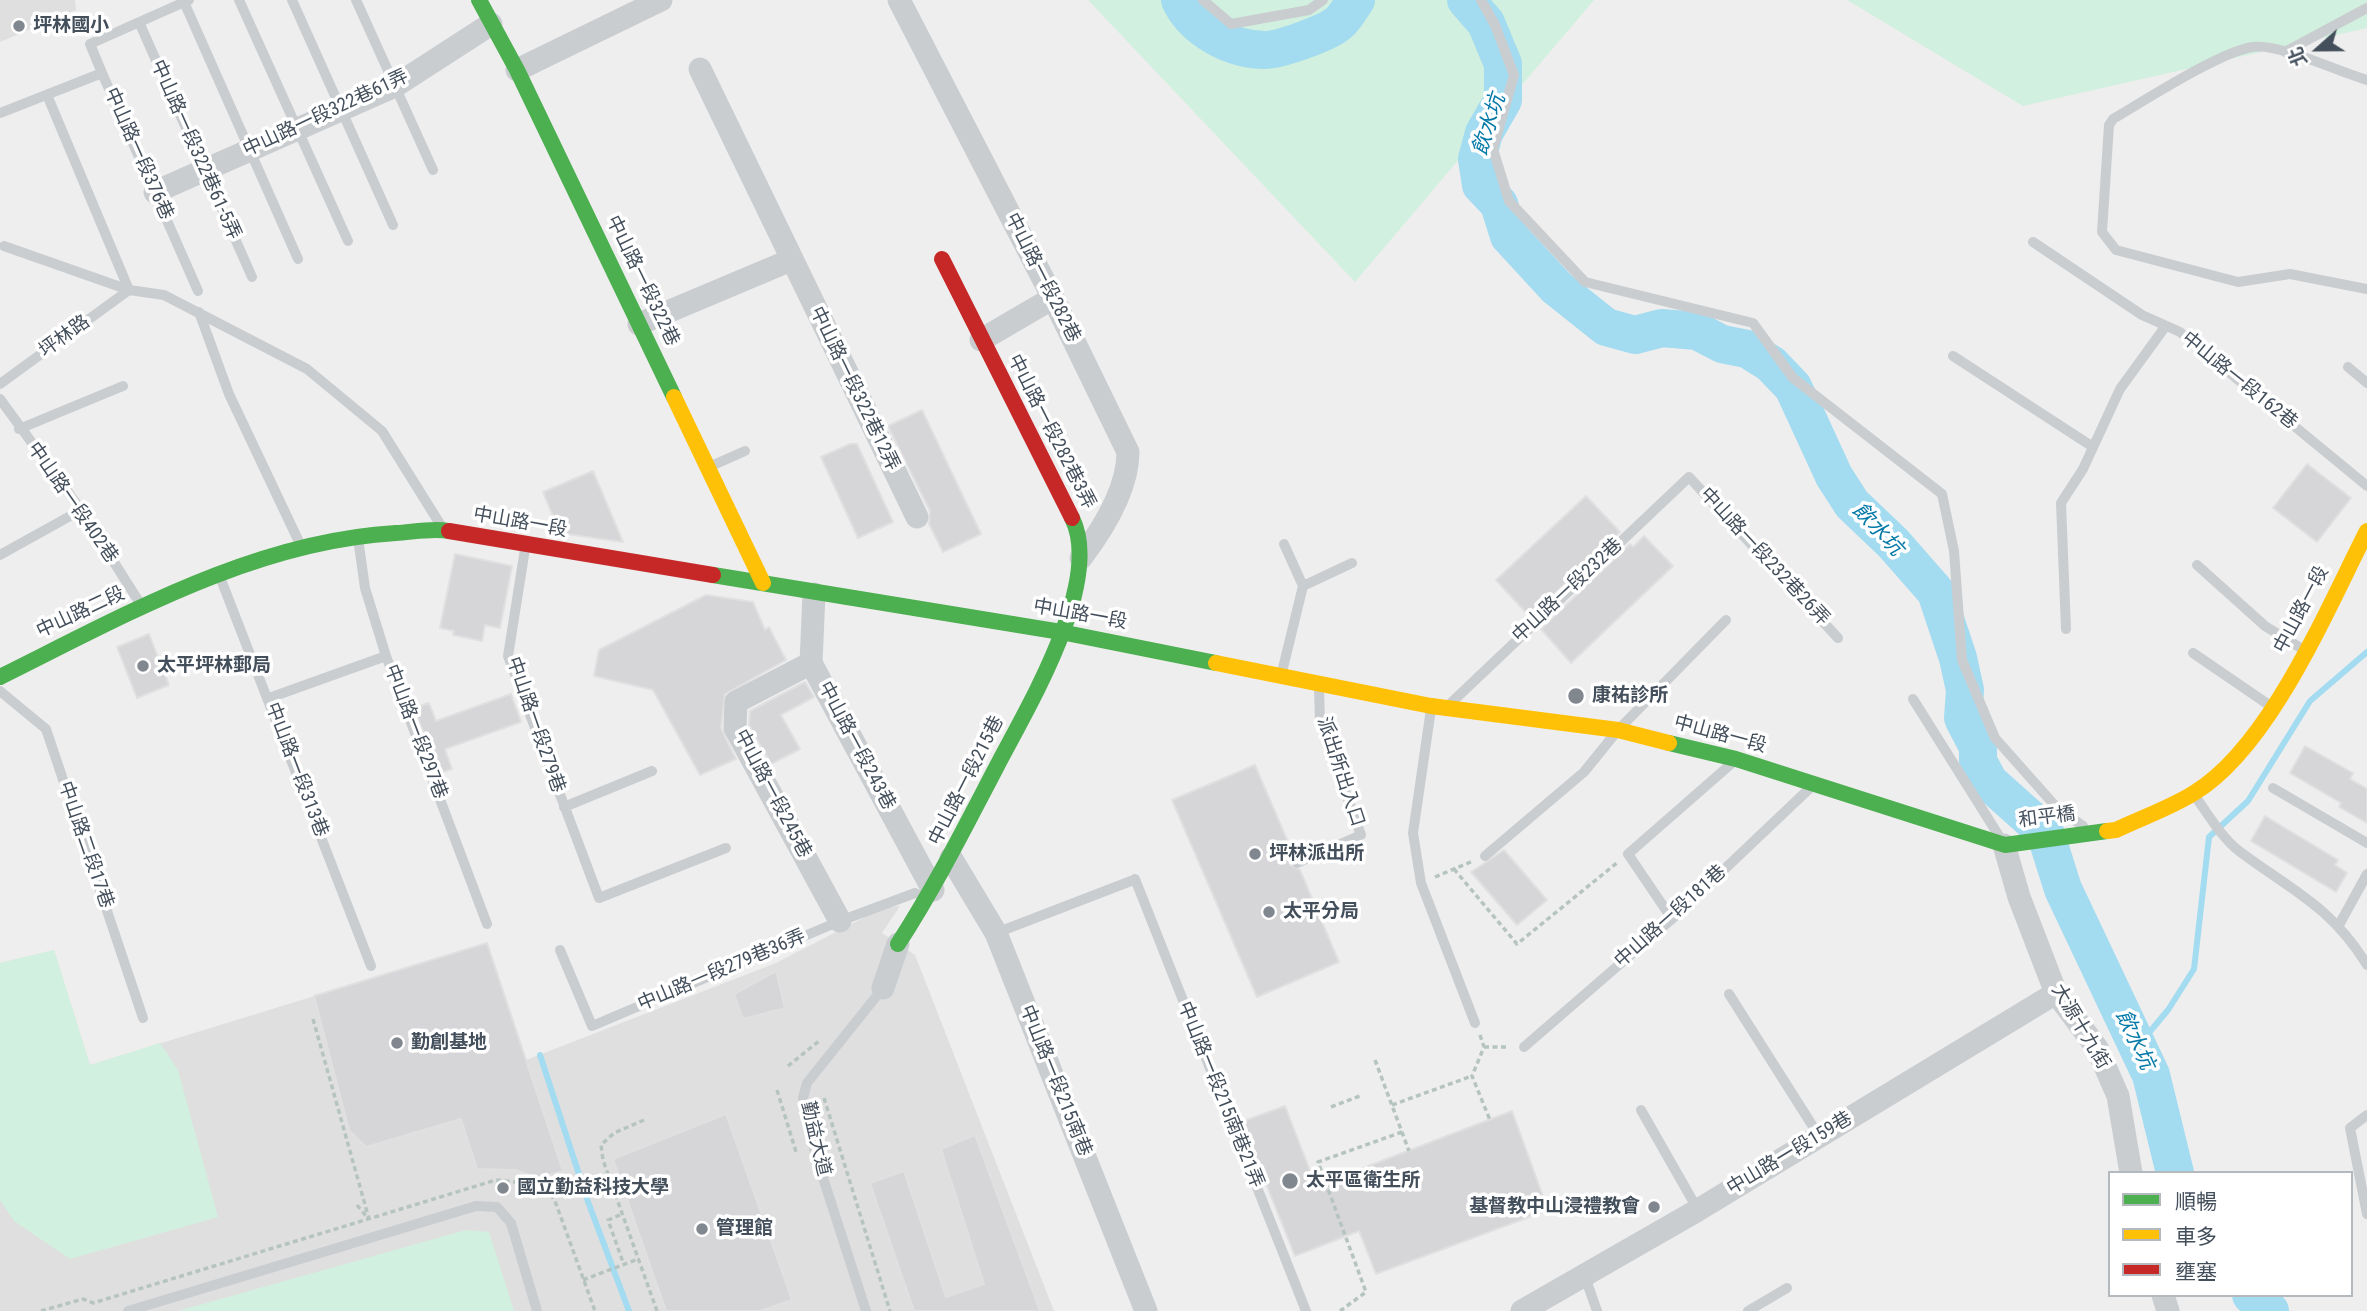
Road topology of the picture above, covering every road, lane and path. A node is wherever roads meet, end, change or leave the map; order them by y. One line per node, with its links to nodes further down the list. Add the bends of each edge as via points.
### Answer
1 (239, 0): 23 (lane)
2 (292, 0): 21 (lane)
3 (356, 0): 19 (lane)
4 (479, 0): 13 (main road, 中山路一段322巷)
5 (661, 0): 16 (street)
6 (899, 0): 39 (street, 中山路一段282巷)
7 (1203, 0): 8 (lane, via 1231,24 1309,10)
8 (1323, 0)
9 (1481, 0): 96 (lane, via 1514,75 1493,149 1509,201 1586,282 1753,323 1793,378 1942,494 1954,551 1962,660 1994,738 2059,809)
10 (186, 1): 12 (lane); 24 (lane)
11 (2367, 8): 14 (lane)
12 (139, 22): 17 (lane, via 90,44); 26 (lane, 中山路一段322巷61-5弄)
13 (491, 24): 16 (main road, 中山路一段322巷); 19 (street, 中山路一段322巷61弄)
14 (2285, 52): 18 (lane); 36 (lane, via 2253,47 2241,51 2113,119 2102,232 2116,250 2238,282 2290,274)
15 (699, 69): 34 (street, 中山路一段322巷12弄)
16 (517, 70): 41 (main road, 中山路一段322巷)
17 (102, 72): 20 (lane, 中山路一段376巷); 27 (lane, 中山路一段376巷)
18 (2367, 80)
19 (395, 86): 21 (street, 中山路一段322巷61弄); 25 (lane)
20 (47, 95): 22 (lane, 中山路一段376巷); 37 (lane)
21 (341, 109): 23 (street, 中山路一段322巷61弄); 28 (lane)
22 (0, 113)
23 (298, 129): 24 (street, 中山路一段322巷61弄); 29 (lane)
24 (250, 151): 26 (street, 中山路一段322巷61弄); 32 (lane)
25 (433, 170)
26 (205, 171): 27 (street, 中山路一段322巷61弄); 35 (lane, 中山路一段322巷61-5弄)
27 (155, 192): 38 (lane, 中山路一段376巷)
28 (393, 225)
29 (348, 241)
30 (2033, 242): 42 (lane, 中山路一段162巷)
31 (4, 246): 37 (lane)
32 (298, 258)
33 (942, 259): 43 (main road, 中山路一段282巷3弄)
34 (791, 260): 41 (street); 57 (street, 中山路一段322巷12弄)
35 (252, 277)
36 (2367, 289)
37 (129, 290): 40 (lane, via 164,295); 47 (lane, 坪林路)
38 (198, 290)
39 (1052, 298): 43 (street); 65 (street, 中山路一段282巷, via 1128,452 1128,474 1097,537)
40 (200, 312): 58 (lane, via 307,369 382,431); 62 (lane, via 229,394)
41 (639, 324): 53 (main road, 中山路一段322巷)
42 (2165, 327): 51 (lane, via 2120,389); 55 (lane, 中山路一段162巷, via 2205,351)
43 (981, 340): 65 (main road, 中山路一段282巷3弄, via 1078,530)
44 (1952, 356): 51 (lane)
45 (2348, 367): 46 (lane)
46 (2367, 383)
47 (0, 384)
48 (122, 386): 50 (lane)
49 (0, 399): 50 (lane, 中山路一段402巷)
50 (19, 429): 56 (lane, 中山路一段402巷)
51 (2093, 447): 74 (lane, via 2061,503)
52 (745, 451): 53 (lane)
53 (709, 467): 69 (main road, 中山路一段322巷)
54 (1689, 477): 76 (lane, 中山路一段232巷26弄); 87 (lane, 中山路一段232巷)
55 (2367, 486)
56 (80, 510): 64 (lane); 72 (lane, 中山路一段402巷)
57 (917, 517)
58 (443, 530): 60 (main road, 中山路一段); 63 (main road, 中山路一段)
59 (2367, 531): 77 (main road, 中山路一段)
60 (358, 535): 62 (main road, 中山路一段); 79 (lane, 中山路一段297巷, via 365,587)
61 (1284, 544): 70 (lane)
62 (301, 547): 68 (main road, 中山路一段)
63 (526, 547): 69 (main road, 中山路一段); 95 (lane, 中山路一段279巷, via 508,656)
64 (0, 555)
65 (1081, 558): 75 (main road, 中山路一段282巷3弄)
66 (1352, 563): 70 (lane)
67 (2197, 565): 77 (lane, via 2265,626)
68 (219, 575): 72 (main road, 中山路一段); 85 (lane, 中山路一段313巷)
69 (763, 583): 71 (main road, 中山路一段)
70 (1303, 586): 81 (lane)
71 (814, 594): 75 (main road, 中山路一段); 80 (street, 中山路一段243巷)
72 (142, 607): 82 (main road, 中山路二段)
73 (1726, 620): 89 (lane)
74 (2066, 629)
75 (1061, 632): 81 (main road, 中山路一段); 102 (main road, 中山路一段215巷, via 1036,693)
76 (1838, 638)
77 (2306, 651): 88 (main road, 中山路一段)
78 (2193, 653): 88 (lane)
79 (386, 656): 85 (lane); 110 (lane, 中山路一段297巷)
80 (811, 663): 107 (street, 中山路一段243巷); 109 (street, 中山路一段245巷, via 736,702 735,728)
81 (1281, 675): 83 (main road, 中山路一段)
82 (0, 677)
83 (1319, 682): 87 (main road, 中山路一段); 103 (lane, 派出所出入口, via 1320,722 1361,835)
84 (0, 691): 120 (lane, 中山路二段17巷, via 46,729)
85 (269, 698): 116 (lane, 中山路一段313巷)
86 (1913, 699): 98 (lane)
87 (1439, 706): 89 (main road, 中山路一段); 106 (lane, via 1413,833)
88 (2272, 707): 94 (main road, 中山路一段, via 2235,758)
89 (1618, 730): 90 (main road, 中山路一段); 101 (lane, via 1584,772)
90 (1736, 759): 92 (main road, 中山路一段); 100 (lane)
91 (652, 771): 95 (lane)
92 (1815, 783): 98 (main road, 中山路一段); 108 (lane, 中山路一段181巷)
93 (2273, 788): 97 (lane)
94 (2194, 793): 96 (main road, 中山路一段, via 2116,830); 111 (lane, via 2238,850)
95 (564, 807): 99 (lane, 中山路一段279巷, via 599,898)
96 (2094, 834): 98 (main road, 和平橋)
97 (2367, 843)
98 (2005, 845): 118 (street, 大源十九街, via 2019,897)
99 (726, 848)
100 (1628, 854): 104 (path, via 1517,944); 108 (lane)
101 (1485, 856): 104 (path)
102 (951, 858): 107 (main road, 中山路一段215巷); 112 (street, 中山路一段215南巷)
103 (1297, 863)
104 (1454, 869): 106 (path)
105 (2367, 874): 111 (lane)
106 (1421, 883): 122 (lane)
107 (931, 895): 109 (lane, 中山路一段279巷36弄, via 915,893); 113 (main road, 中山路一段215巷)
108 (1672, 919): 123 (lane, 中山路一段181巷)
109 (840, 921): 114 (lane, 中山路一段279巷36弄, via 592,1026)
110 (487, 924)
111 (2339, 925): 115 (lane)
112 (996, 933): 155 (street, 中山路一段215南巷); 156 (lane, 中山路一段215南巷21弄, via 1133,880)
113 (898, 944): 117 (street)
114 (560, 950)
115 (2367, 965)
116 (371, 966)
117 (883, 988): 153 (lane, 勤益大道, via 807,1083 803,1098 815,1153)
118 (2056, 993): 138 (street, 中山路一段159巷); 140 (street, 大源十九街, via 2097,1048 2118,1096)
119 (1728, 994): 138 (lane)
120 (143, 1018)
121 (313, 1020): 132 (path)
122 (1475, 1023): 124 (path)
123 (1524, 1046): 124 (path)
124 (1484, 1047): 126 (path)
125 (1375, 1060): 129 (path)
126 (1472, 1076): 129 (path); 135 (path)
127 (1360, 1096): 130 (path)
128 (824, 1098): 154 (path)
129 (1392, 1105): 137 (path)
130 (1331, 1107)
131 (1642, 1110): 142 (lane)
132 (339, 1112): 133 (path); 141 (path, via 369,1219)
133 (332, 1113)
134 (2367, 1115): 144 (lane, via 2350,1128)
135 (1490, 1119)
136 (645, 1120): 143 (path, via 601,1144)
137 (1402, 1132): 139 (path); 157 (path, via 1318,1162 1366,1292)
138 (1819, 1136): 142 (street, 中山路一段159巷)
139 (1409, 1151)
140 (2131, 1171)
141 (358, 1205)
142 (1698, 1210): 147 (street, 中山路一段159巷)
143 (621, 1214): 145 (path); 146 (path, via 608,1220)
144 (2367, 1214)
145 (638, 1259): 146 (path); 152 (path)
146 (624, 1265): 148 (path)
147 (1584, 1274): 158 (street, 中山路一段159巷); 159 (lane)
148 (583, 1280)
149 (1787, 1288): 160 (lane)
150 (128, 1311): 151 (lane, via 476,1206 497,1207 511,1223)
151 (537, 1311)
152 (657, 1311)
153 (866, 1311)
154 (890, 1311)
155 (1146, 1311)
156 (1306, 1311)
157 (1340, 1311)
158 (1522, 1311)
159 (1597, 1311)
160 (1748, 1311)

